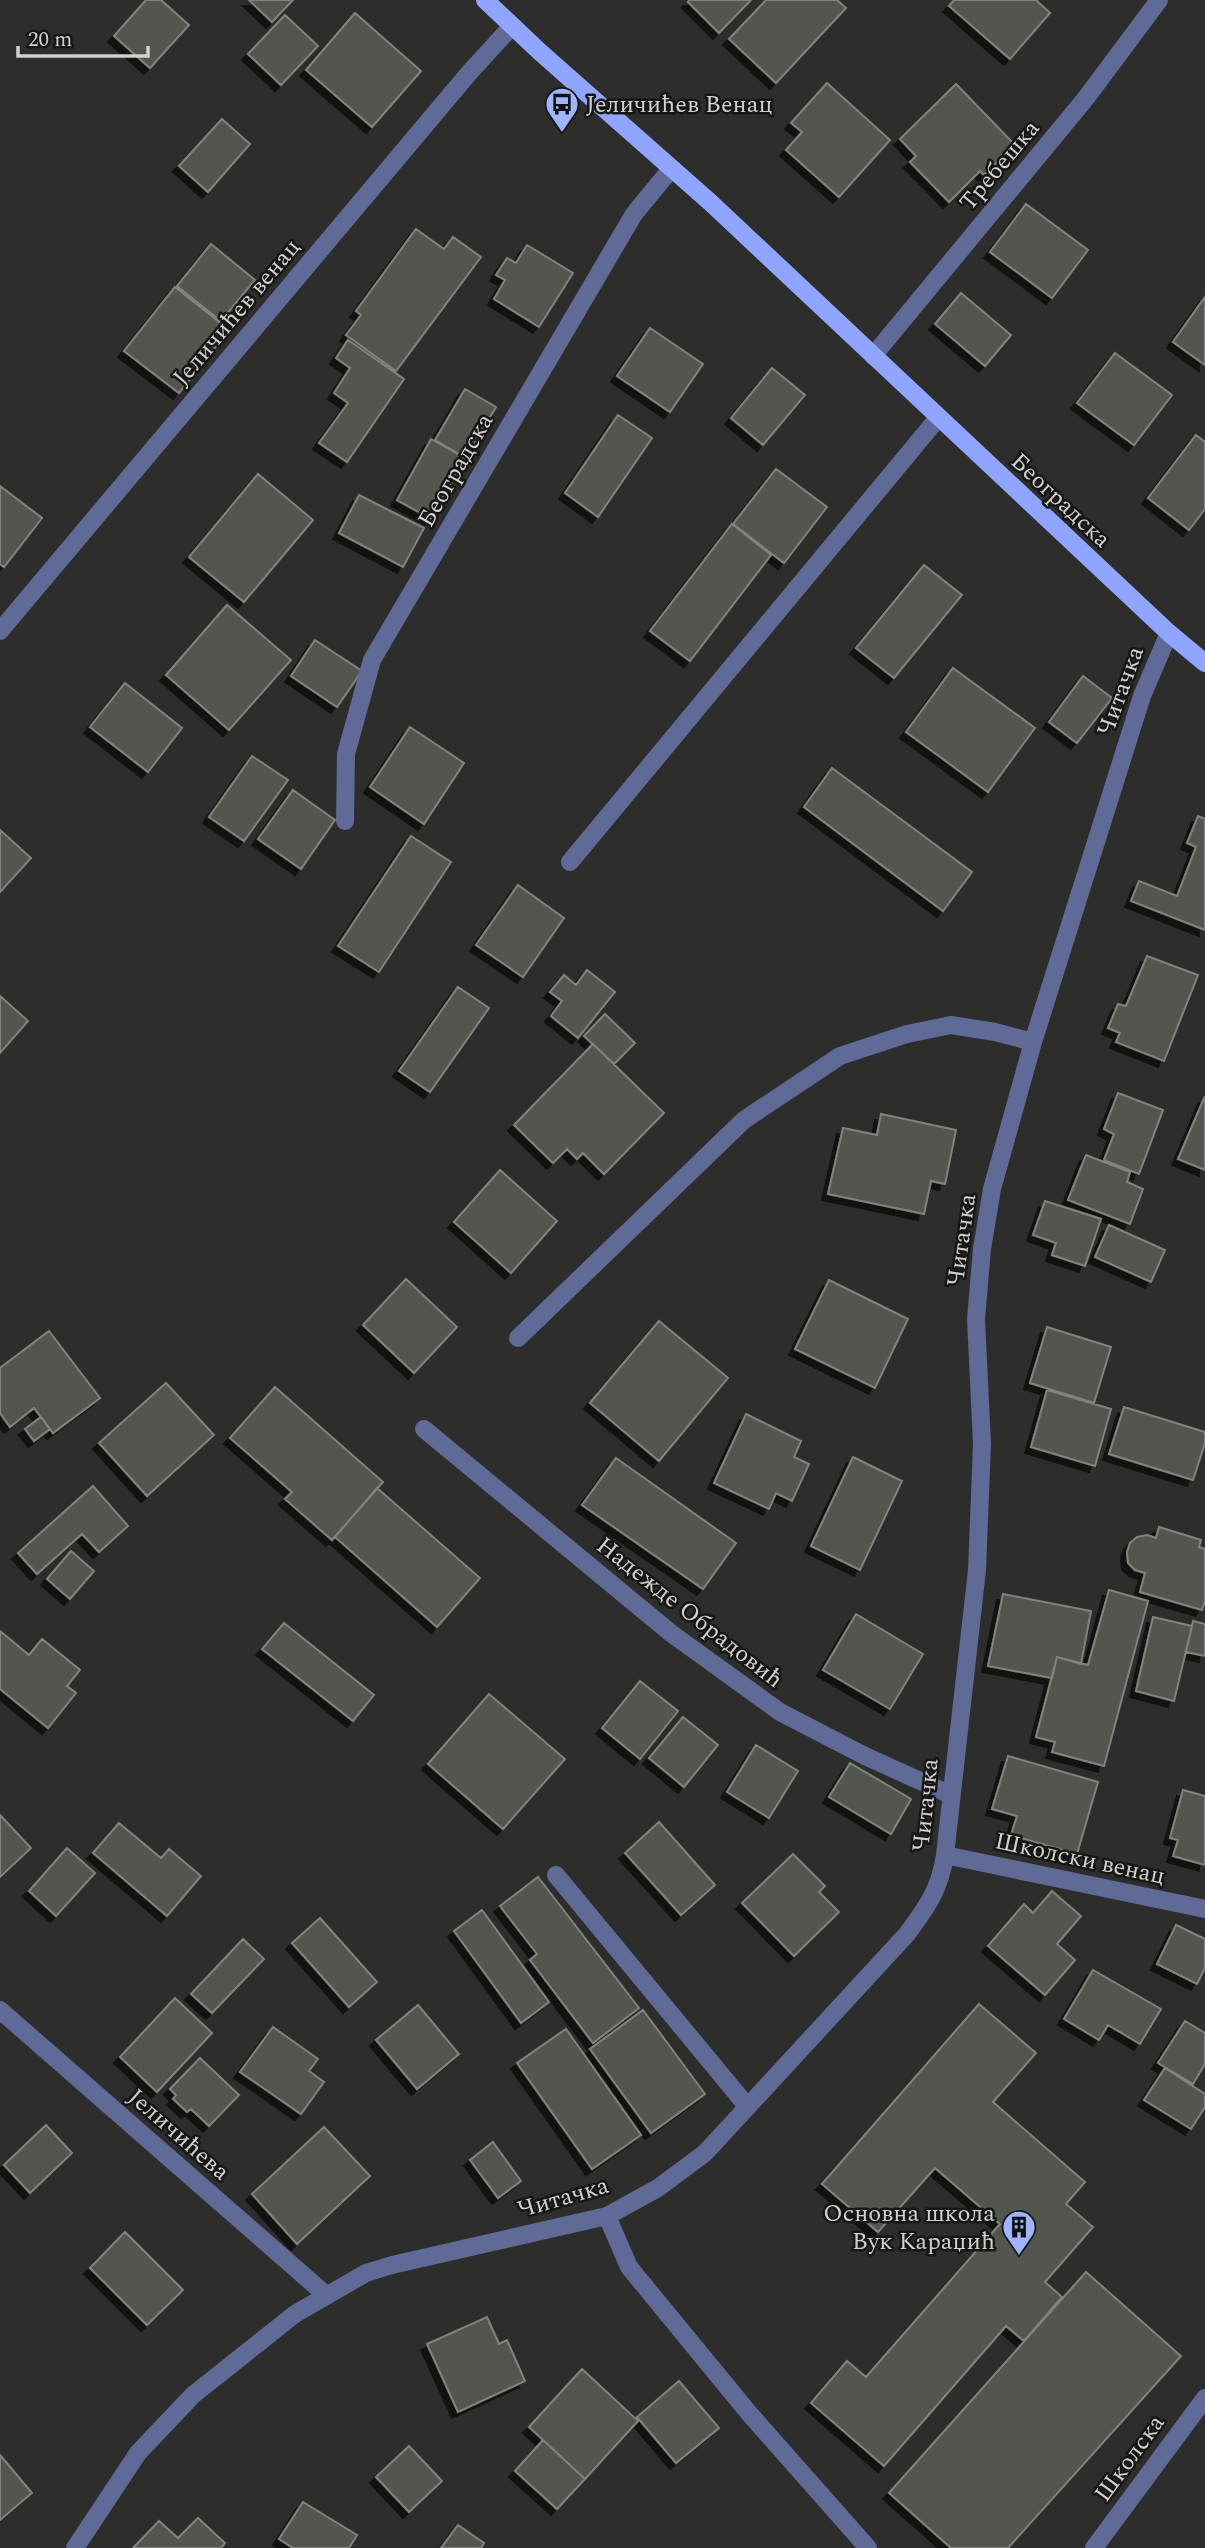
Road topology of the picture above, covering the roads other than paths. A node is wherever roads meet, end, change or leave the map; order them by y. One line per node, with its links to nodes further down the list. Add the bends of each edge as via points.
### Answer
1 (485, 0): 3 (main road, Београдска)
2 (1159, 0): 5 (street, Требешка, via 1086,98)
3 (512, 27): 4 (main road, Београдска); 7 (street, Јеличићев венац, via 468,73)
4 (671, 169): 5 (main road, Београдска); 10 (street, Београдска, via 634,214 372,660 346,754)
5 (873, 356): 6 (main road, Београдска)
6 (938, 418): 8 (main road, Београдска); 11 (street)
7 (0, 631)
8 (1169, 633): 9 (main road, Београдска); 12 (street, Читачка, via 1142,696)
9 (1205, 663)
10 (345, 821)
11 (570, 862)
12 (1033, 1042): 13 (street, via 951,1025 840,1056 744,1120); 15 (street, Читачка, via 992,1189 982,1249 976,1319 982,1444 977,1570)
13 (518, 1338)
14 (424, 1429): 15 (street, Надежде Обрадовић, via 672,1634 780,1712)
15 (951, 1796): 16 (street, Читачка)
16 (945, 1855): 18 (street, Школски венац); 20 (street, Читачка, via 930,1902 906,1934)
17 (556, 1875): 20 (street)
18 (1205, 1909)
19 (0, 2010): 22 (street, Јеличићева)
20 (747, 2106): 21 (street, Читачка, via 705,2153 658,2188)
21 (607, 2216): 22 (street, Читачка, via 392,2265); 25 (street, via 629,2267)
22 (326, 2295): 24 (street, Читачка, via 192,2395 138,2453)
23 (1205, 2398): 26 (street, Школска)
24 (75, 2548)
25 (868, 2548)
26 (1094, 2548)

